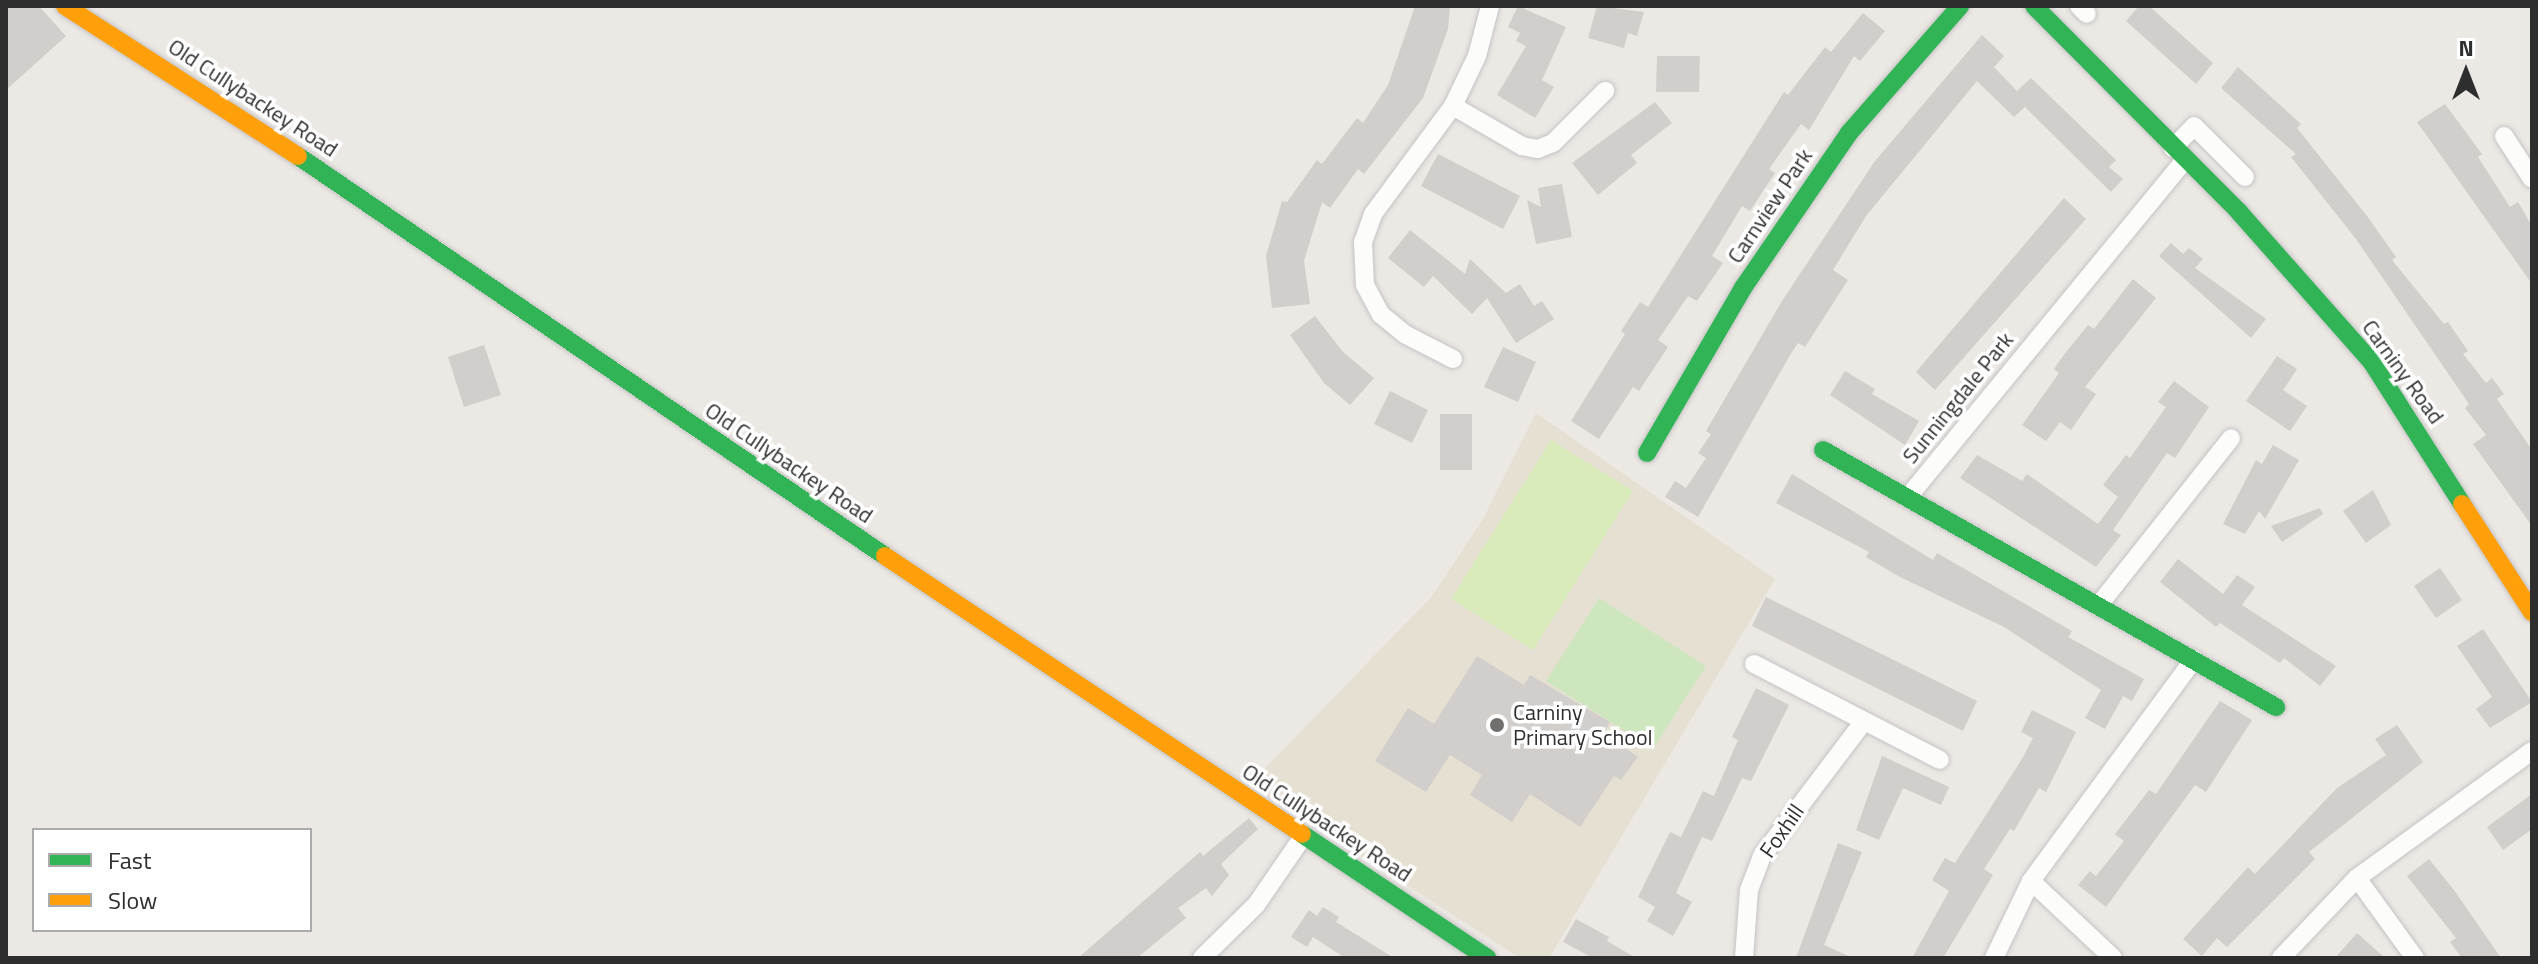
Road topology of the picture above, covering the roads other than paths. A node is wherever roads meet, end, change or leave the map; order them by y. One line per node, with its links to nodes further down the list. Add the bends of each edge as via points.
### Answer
1 (65, 6): 24 (street, Old Cullybackey Road, via 329,176)
2 (1490, 6): 6 (street, via 1477,56)
3 (1960, 6): 14 (street, Carnview Park, via 1849,133 1743,288)
4 (2034, 6): 8 (street, Carniny Road)
5 (1605, 91): 6 (street, via 1553,143 1538,149 1522,146)
6 (1453, 106): 11 (street, via 1373,214 1362,257 1368,293 1386,321)
7 (2504, 136): 10 (street)
8 (2179, 154): 9 (street, via 2194,126); 15 (street, Sunningdale Park); 17 (street, Carniny Road, via 2239,212 2371,361)
9 (2245, 177)
10 (2532, 179)
11 (1453, 359)
12 (2231, 438): 16 (street)
13 (1823, 450): 15 (street)
14 (1647, 453)
15 (1908, 497): 16 (street, Sunningdale Park)
16 (2098, 606): 18 (street, Sunningdale Park)
17 (2532, 612)
18 (2194, 659): 20 (street, Sunningdale Park); 26 (street)
19 (1754, 664): 21 (street)
20 (2276, 707)
21 (1864, 721): 23 (street); 29 (street, Foxhill, via 1762,856 1749,890)
22 (2532, 751): 25 (street)
23 (1940, 760)
24 (1302, 838): 27 (street, via 1256,905); 28 (street, Old Cullybackey Road)
25 (2357, 878): 32 (street); 33 (street)
26 (2031, 881): 30 (street); 31 (street)
27 (1202, 958)
28 (1487, 958)
29 (1744, 958)
30 (1994, 958)
31 (2113, 958)
32 (2281, 958)
33 (2415, 958)

